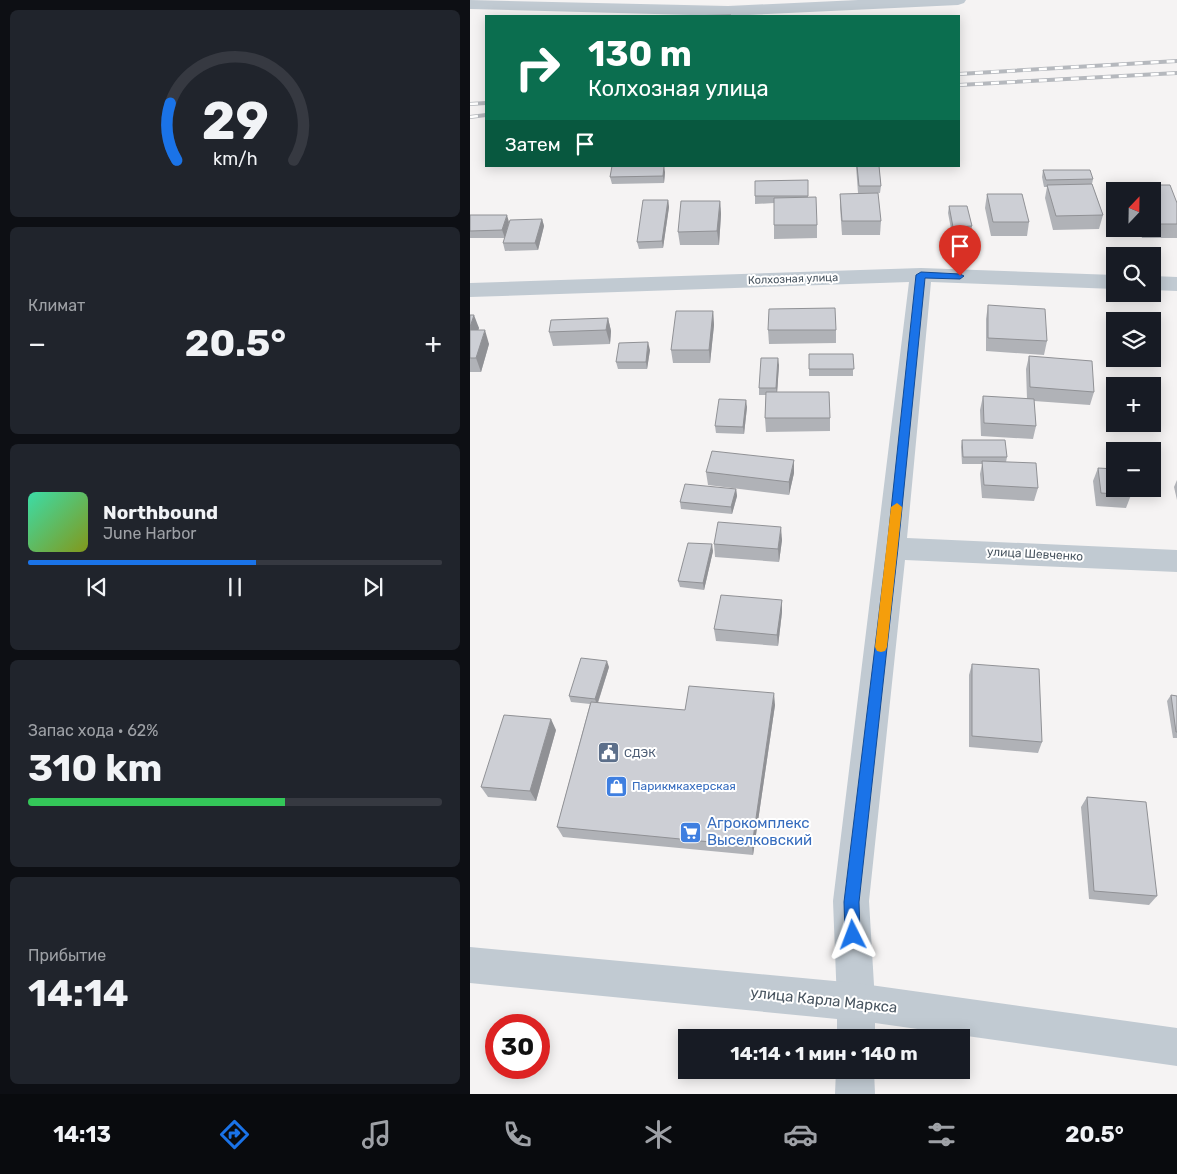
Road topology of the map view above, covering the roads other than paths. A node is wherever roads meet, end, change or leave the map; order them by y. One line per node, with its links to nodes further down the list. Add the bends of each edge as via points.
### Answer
1 (958, 0): 2 (street, via 728,11)
2 (511, 3): 3 (street)
3 (470, 4)
4 (921, 275): 5 (street, Колхозная улица); 8 (street, Колхозная улица); 9 (street)
5 (1106, 282)
6 (1161, 283): 7 (street)
7 (1177, 284)
8 (470, 290)
9 (892, 548): 10 (street, улица Шевченко); 12 (street, via 851,902)
10 (1177, 561)
11 (470, 965): 12 (street, улица Карла Маркса)
12 (856, 1020): 13 (street, улица Карла Маркса)
13 (1177, 1047)
14 (855, 1079): 15 (street)
15 (855, 1094)

